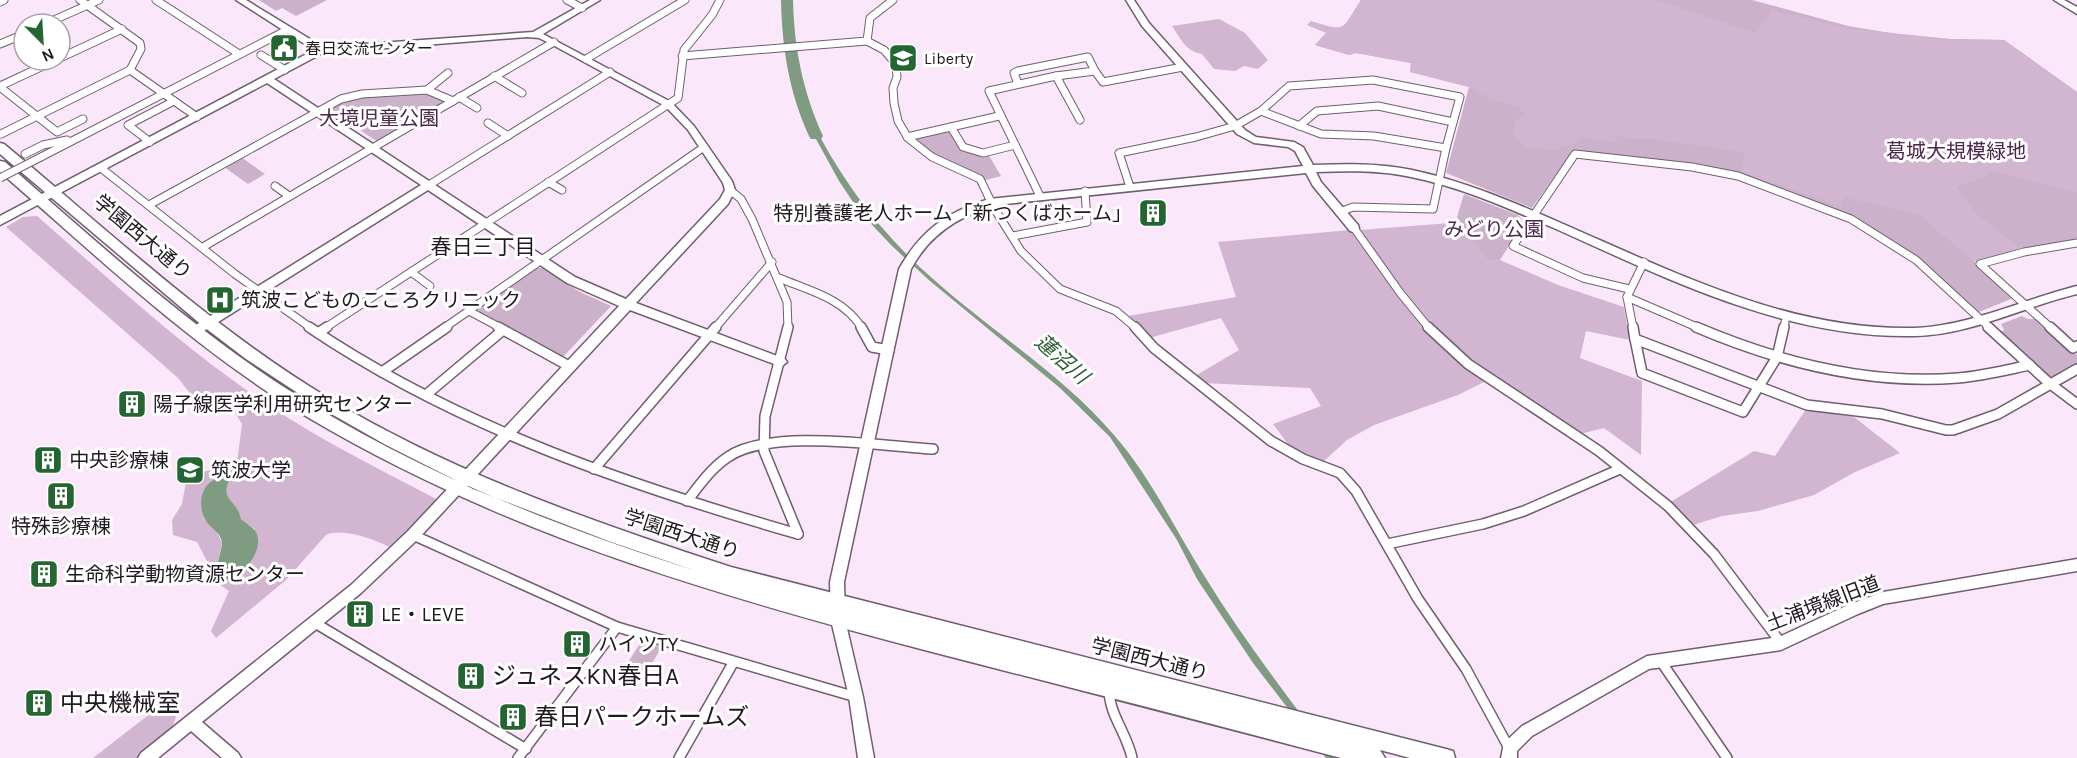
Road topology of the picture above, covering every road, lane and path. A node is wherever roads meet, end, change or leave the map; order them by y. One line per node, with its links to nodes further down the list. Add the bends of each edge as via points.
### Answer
1 (80, 0): 14 (street)
2 (99, 0): 14 (street)
3 (156, 0): 25 (street)
4 (240, 0): 19 (street)
5 (567, 0): 15 (street)
6 (596, 0): 15 (street)
7 (685, 0): 28 (street)
8 (720, 0): 27 (street)
9 (893, 0): 21 (street, via 870,18)
10 (1130, 0): 29 (street, via 1145,24)
11 (2058, 0): 16 (street)
12 (2069, 0): 13 (street)
13 (2077, 4)
14 (88, 5): 17 (street); 18 (street)
15 (582, 8): 20 (street)
16 (2077, 11)
17 (72, 12)
18 (122, 29): 24 (street); 30 (street, via 142,46)
19 (287, 30): 23 (street); 25 (street)
20 (535, 35): 22 (street); 23 (street)
21 (867, 41): 27 (street); 62 (street, via 887,51 897,70 894,105 897,120)
22 (554, 42): 28 (street); 36 (street)
23 (321, 50): 31 (street)
24 (72, 52)
25 (239, 54): 42 (street)
26 (261, 55): 31 (street)
27 (682, 56): 46 (street, via 680,95)
28 (586, 59): 34 (street)
29 (1183, 67): 32 (street, via 1103,82); 57 (street)
30 (130, 70): 42 (street); 50 (street)
31 (285, 70): 38 (street)
32 (1095, 71): 37 (street); 39 (street, via 1088,57 1018,71 1014,73)
33 (31, 72): 40 (street)
34 (609, 72): 46 (street); 61 (street)
35 (448, 73): 41 (street)
36 (494, 76): 43 (street); 44 (street)
37 (1056, 76): 39 (street); 54 (street)
38 (268, 79): 49 (street); 52 (street)
39 (1018, 84): 51 (street, via 989,91)
40 (0, 87): 50 (street)
41 (427, 90): 44 (street); 49 (street, via 353,96)
42 (162, 93): 45 (street); 63 (street)
43 (522, 93)
44 (456, 99): 47 (street); 68 (street)
45 (174, 101): 52 (street); 64 (street, via 128,125)
46 (668, 104): 67 (street); 76 (street)
47 (477, 108)
48 (1261, 111): 55 (street, via 1289,86 1373,80 1460,97); 57 (street); 58 (street)
49 (318, 112): 68 (street); 88 (street)
50 (37, 116): 53 (street, via 57,132); 60 (street)
51 (999, 116): 59 (street); 65 (street)
52 (197, 117): 64 (street)
53 (84, 118)
54 (1080, 120)
55 (1454, 122): 58 (street, via 1377,106 1317,111); 69 (street)
56 (488, 123): 61 (street)
57 (1235, 126): 73 (street, via 1250,138 1295,147); 79 (street, via 1119,153)
58 (1299, 126): 69 (street, via 1321,134 1374,136)
59 (951, 127): 62 (street); 65 (street, via 963,147 983,153)
60 (1, 134)
61 (508, 136): 77 (street)
62 (907, 136): 87 (street, via 934,159 980,179)
63 (76, 138): 70 (street, via 43,145); 74 (street, bridge)
64 (150, 142): 72 (street)
65 (1015, 145): 85 (street)
66 (0, 147): 83 (highway, 学園西大通り)
67 (704, 147): 81 (street); 97 (street)
68 (372, 148): 77 (street); 84 (street)
69 (1446, 148): 75 (street)
70 (25, 154)
71 (0, 165): 86 (highway, 学園西大通り)
72 (101, 168): 83 (street); 88 (street)
73 (1310, 169): 75 (street, via 1373,169); 79 (street); 89 (street)
74 (0, 178)
75 (1440, 180): 89 (street, via 1433,209 1353,207); 90 (street)
76 (548, 182): 80 (street); 92 (street)
77 (429, 185): 92 (street); 104 (street)
78 (275, 186): 84 (street)
79 (1130, 187): 82 (street)
80 (562, 190)
81 (730, 190): 98 (street, via 744,204); 107 (street)
82 (1085, 191): 85 (street); 94 (street, via 1087,222)
83 (54, 193): 86 (street); 111 (highway, 学園西大通り)
84 (289, 196): 96 (street)
85 (1040, 196): 87 (street)
86 (41, 200): 91 (street); 111 (highway, 学園西大通り)
87 (991, 202): 94 (street); 117 (street, via 942,224 914,252 906,269)
88 (149, 206): 96 (street)
89 (1340, 212): 93 (street)
90 (1533, 215): 99 (street); 105 (street, via 1513,246 1583,278); 109 (street, via 1575,154 1738,176 1829,210 1872,231 1916,260)
91 (0, 221)
92 (486, 223): 97 (street); 100 (street)
93 (1354, 228): 133 (street, via 1411,306 1449,348)
94 (1013, 236): 137 (street, via 1034,266 1060,289 1116,311 1162,354 1271,441 1340,473 1356,491)
95 (2077, 243): 106 (street, via 1980,264)
96 (203, 247): 104 (street)
97 (542, 261): 107 (street, via 585,287); 108 (street)
98 (772, 262): 101 (street); 114 (street)
99 (1644, 262): 105 (street); 109 (street, via 1749,306 1835,327 1920,332)
100 (411, 272): 102 (street); 113 (street)
101 (779, 278): 117 (street, via 839,305 851,314 872,347); 119 (street, via 789,318)
102 (430, 286)
103 (2077, 290): 106 (street)
104 (257, 291): 111 (street); 113 (street)
105 (1628, 293): 115 (street); 118 (street, via 1720,337)
106 (2025, 304): 109 (street); 116 (street, via 2073,348)
107 (627, 305): 114 (street); 121 (street)
108 (469, 312): 112 (street); 123 (street)
109 (1981, 320): 120 (street)
110 (1785, 322): 118 (street)
111 (202, 327): 134 (highway, 学園西大通り)
112 (502, 330): 121 (street); 126 (street)
113 (318, 333): 123 (street)
114 (708, 336): 119 (street); 132 (street)
115 (1635, 339): 125 (street); 125 (street, via 1642,373 1743,412)
116 (2077, 346)
117 (889, 350): 130 (street)
118 (1777, 357): 120 (street, via 1844,372 1912,379 1974,376); 125 (street)
119 (781, 362): 129 (street, via 765,416)
120 (2030, 365): 124 (street)
121 (569, 366): 128 (street)
122 (2077, 369): 124 (street)
123 (382, 372): 126 (street)
124 (2049, 383): 125 (street, via 1998,414 1953,430 1882,414 1807,405); 127 (street)
125 (1758, 386)
126 (427, 394): 128 (street)
127 (2077, 404)
128 (507, 434): 132 (street); 134 (street)
129 (764, 443): 130 (street, via 788,440); 135 (street, via 737,450 722,459); 135 (street, via 768,464 798,534)
130 (868, 444): 131 (street); 139 (street, via 837,582)
131 (933, 449)
132 (594, 469): 135 (street)
133 (1620, 469): 137 (street, via 1524,511); 142 (street, via 1692,529)
134 (462, 483): 136 (street); 139 (highway, 学園西大通り)
135 (687, 501)
136 (413, 535): 140 (street); 141 (street)
137 (1388, 544): 149 (street, via 1418,599 1477,687)
138 (2077, 565): 142 (street, 土浦境線旧道, via 1883,598)
139 (837, 611): 145 (highway, 学園西大通り); 146 (street); 157 (highway, 学園西大通り)
140 (315, 623): 147 (street); 148 (street)
141 (617, 627): 144 (street); 148 (street)
142 (1780, 643): 143 (street, 土浦境線旧道)
143 (1660, 660): 149 (street, 土浦境線旧道, via 1637,667 1527,731); 158 (street)
144 (733, 663): 146 (street); 153 (street)
145 (1109, 689): 155 (street, via 1107,702 1121,726); 156 (highway, 学園西大通り)
146 (856, 697): 154 (street)
147 (191, 722): 150 (street); 151 (street)
148 (526, 748): 152 (street)
149 (1509, 753)
150 (146, 758)
151 (233, 758)
152 (518, 758)
153 (679, 758)
154 (866, 758)
155 (1132, 758)
156 (1376, 758)
157 (1446, 758)
158 (1727, 758)

